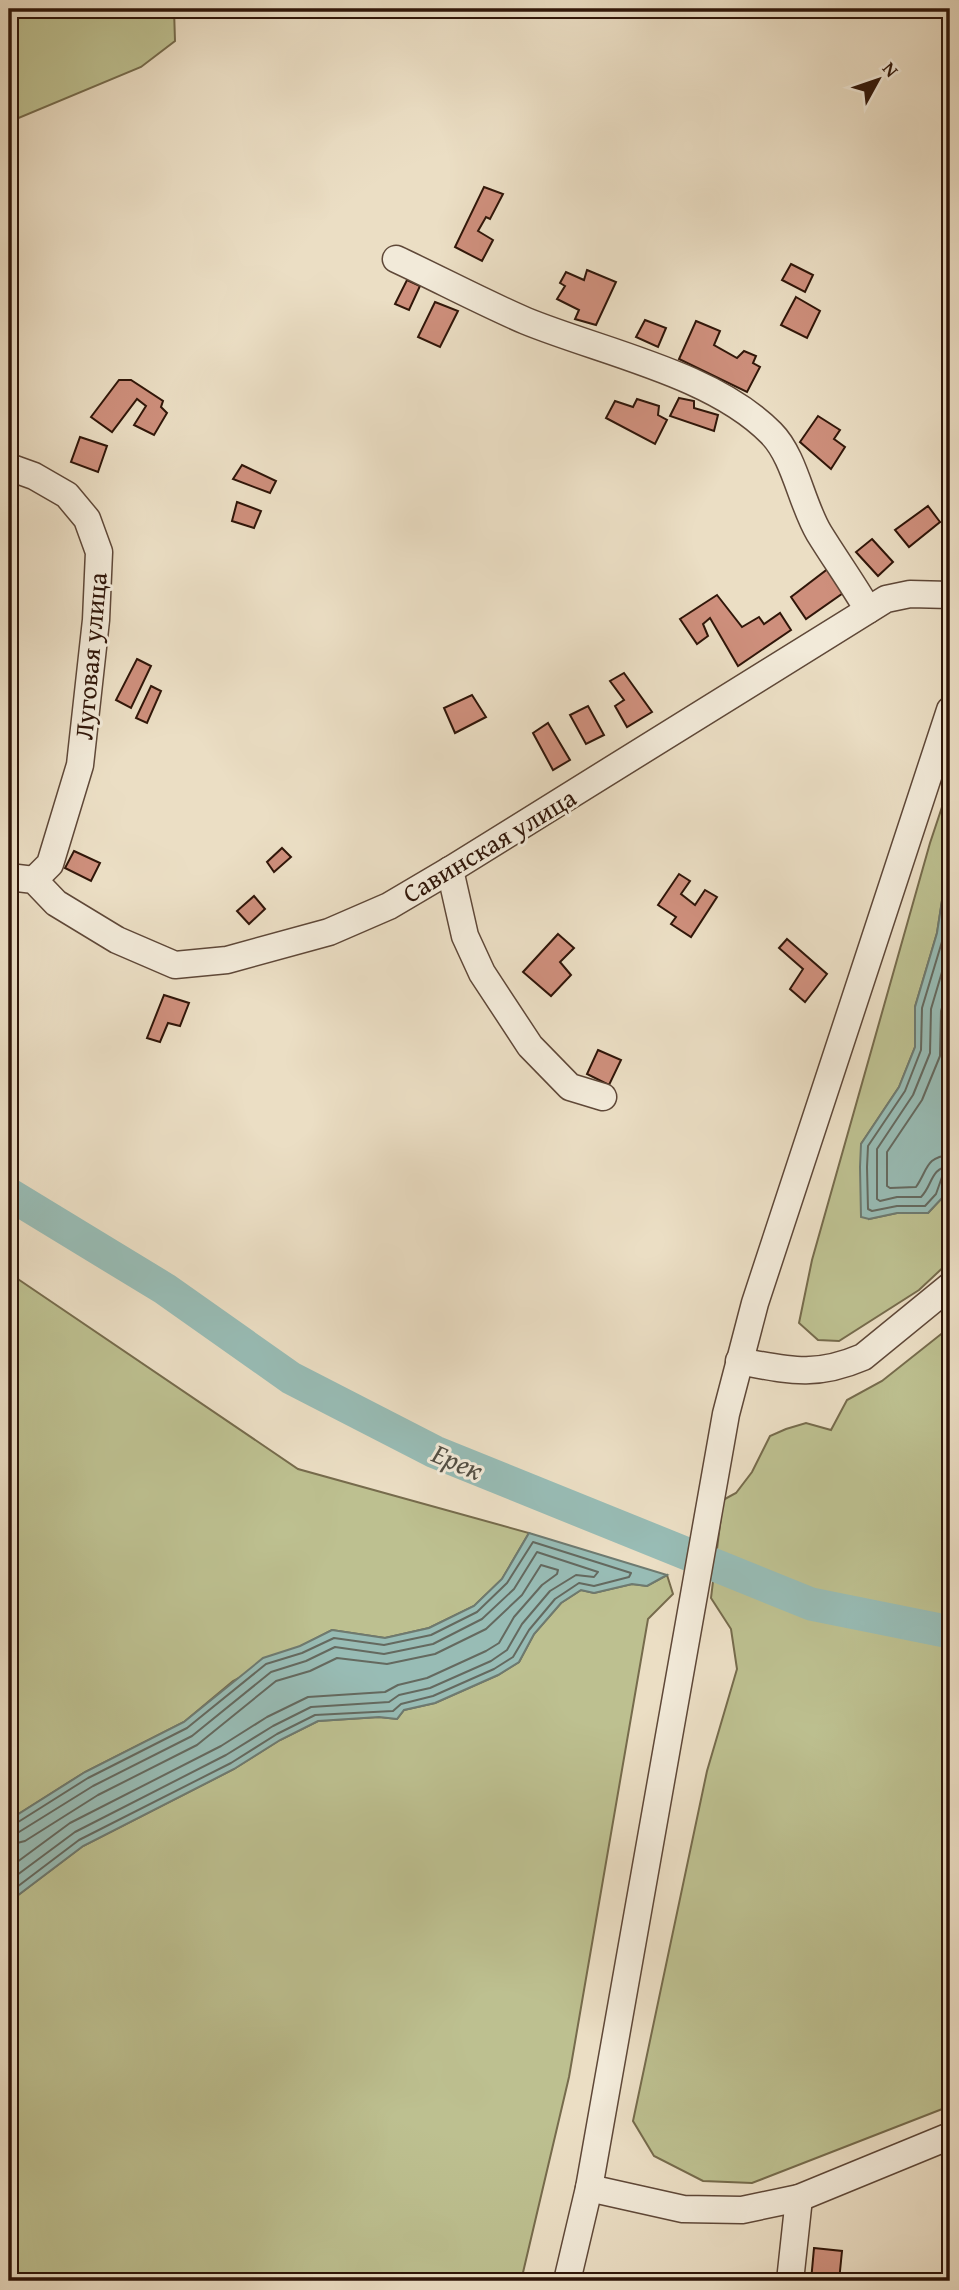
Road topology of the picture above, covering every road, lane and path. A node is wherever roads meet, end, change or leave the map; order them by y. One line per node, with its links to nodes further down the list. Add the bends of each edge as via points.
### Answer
1 (396, 259): 4 (street, via 526,320 712,390 748,415 771,433 788,456 819,533)
2 (9, 467): 7 (street, Луговая улица, via 67,495 87,519 99,552 80,765 50,864)
3 (950, 595): 4 (street, Савинская улица, via 910,594 886,599)
4 (868, 610): 6 (street, Савинская улица)
5 (950, 710): 10 (street)
6 (450, 870): 7 (street, Савинская улица, via 389,906 329,932 227,960 175,965 117,940); 8 (street, via 465,936 482,974 530,1046 570,1087)
7 (22, 879)
8 (603, 1097)
9 (950, 1286): 10 (street, via 863,1357 847,1364 800,1372)
10 (739, 1361): 12 (street, via 713,1473)
11 (950, 2136): 13 (street)
12 (589, 2188): 13 (street, via 683,2209 742,2210); 14 (street)
13 (799, 2198): 15 (street)
14 (566, 2281)
15 (790, 2281)

